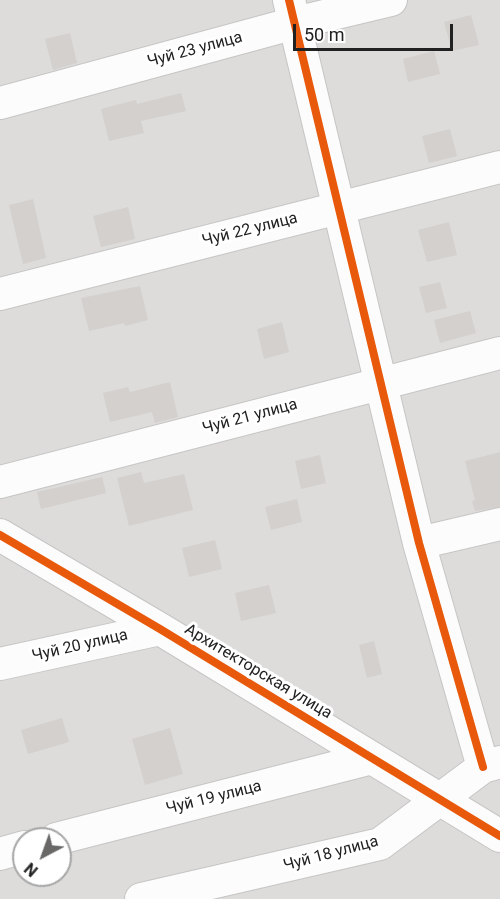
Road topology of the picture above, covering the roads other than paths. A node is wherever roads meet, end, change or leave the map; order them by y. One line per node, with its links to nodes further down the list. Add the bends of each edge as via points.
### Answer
1 (391, 0): 2 (street, Чуй 23 улица)
2 (292, 12): 3 (street, Чуй 23 улица); 5 (street)
3 (0, 104)
4 (500, 167): 5 (street, Чуй 22 улица)
5 (339, 207): 6 (street, Чуй 22 улица); 8 (street)
6 (0, 294)
7 (500, 353): 8 (street, Чуй 21 улица)
8 (381, 383): 9 (street, Чуй 21 улица); 12 (street)
9 (0, 482)
10 (500, 524): 12 (street)
11 (0, 535): 13 (street, Архитекторская улица)
12 (419, 543): 16 (street)
13 (160, 629): 14 (street, Чуй 20 улица); 15 (street, Архитекторская улица)
14 (0, 664)
15 (372, 758): 17 (street, Архитекторская улица); 18 (street, Чуй 19 улица)
16 (492, 764): 17 (street, Чуй 18 улица)
17 (439, 799): 19 (street, Архитекторская улица); 20 (street, Чуй 18 улица, via 380,844)
18 (72, 835)
19 (500, 836)
20 (141, 899)

